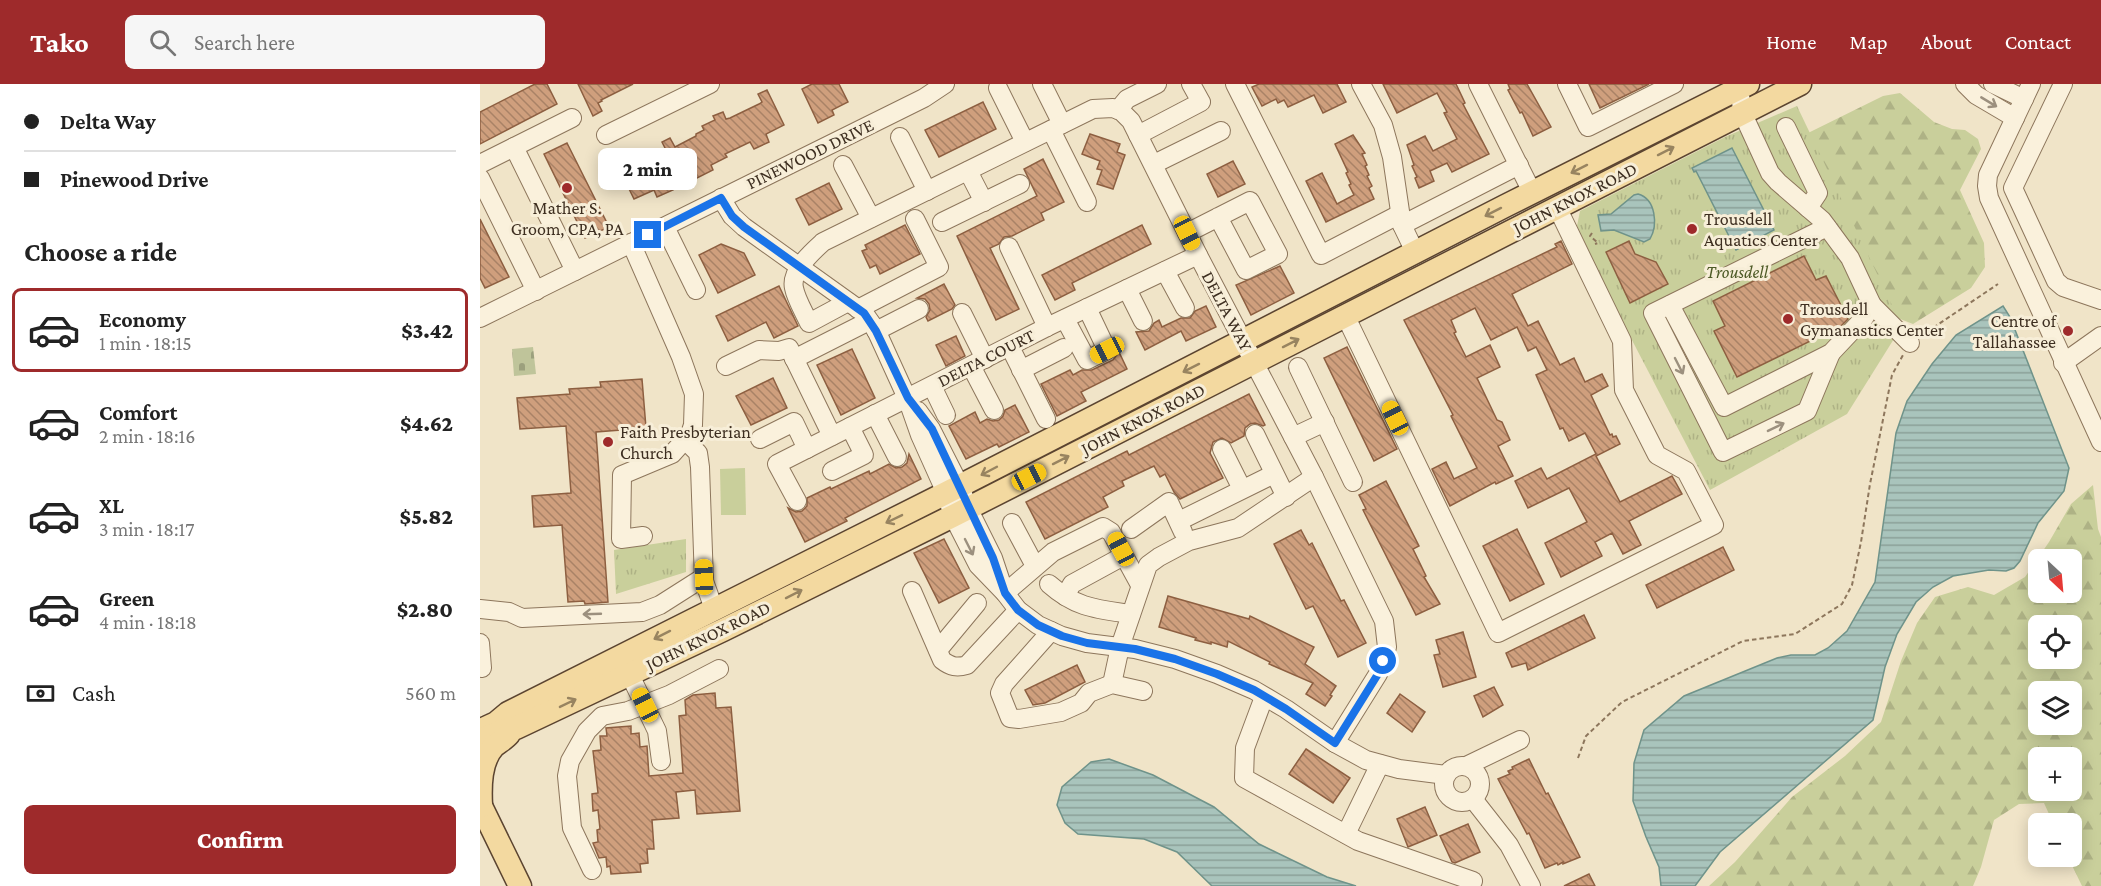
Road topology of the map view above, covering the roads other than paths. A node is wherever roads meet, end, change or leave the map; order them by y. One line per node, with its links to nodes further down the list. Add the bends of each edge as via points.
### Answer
1 (710, 84): 25 (street)
2 (945, 84): 39 (street, PINEWOOD DRIVE)
3 (1042, 84): 22 (street)
4 (1156, 84): 18 (street, via 1127,99)
5 (1191, 84): 26 (street, via 1200,102)
6 (1235, 84): 47 (street, via 1321,255)
7 (1361, 84): 47 (street, via 1383,125)
8 (1478, 84): 33 (street)
9 (1567, 84): 10 (street, via 1588,127)
10 (1674, 84)
11 (1800, 84): 19 (main road, JOHN KNOX ROAD)
12 (1965, 84): 21 (street, one-way to 21)
13 (1994, 84): 17 (street)
14 (2063, 84): 62 (street, via 2013,188 2056,281)
15 (1734, 87): 19 (street); 37 (main road, JOHN KNOX ROAD, one-way to 37)
16 (998, 88): 28 (street)
17 (2028, 92): 21 (street)
18 (1118, 110): 22 (street, via 1093,109); 26 (street, DELTA WAY, via 1126,115)
19 (1742, 112): 42 (street, via 1770,173); 43 (main road, JOHN KNOX ROAD, one-way to 19)
20 (572, 118): 29 (street)
21 (2015, 118): 84 (street, via 1988,175 1989,198)
22 (1057, 127): 28 (street); 41 (street)
23 (1786, 127): 42 (street, via 1818,193)
24 (1221, 131): 31 (street)
25 (606, 135)
26 (1138, 135): 31 (street, DELTA WAY)
27 (900, 137): 38 (street)
28 (1025, 142): 34 (street)
29 (514, 147): 30 (street); 57 (street)
30 (480, 164)
31 (1154, 164): 51 (street, DELTA WAY)
32 (843, 165): 45 (street)
33 (1519, 165): 37 (street); 47 (street)
34 (968, 171): 38 (street); 40 (street)
35 (480, 178): 61 (street)
36 (1020, 184): 40 (street)
37 (1539, 189): 43 (main road); 54 (main road, JOHN KNOX ROAD, one-way to 54)
38 (927, 191): 45 (street)
39 (721, 198): 49 (street, PINEWOOD DRIVE); 56 (street, via 744,227)
40 (984, 202): 48 (street)
41 (1086, 202)
42 (1808, 208): 50 (street)
43 (1550, 211): 69 (main road, JOHN KNOX ROAD); 69 (street, via 1622,341 1624,390 1657,455 1686,471 1714,525 1498,633)
44 (1218, 217): 51 (street)
45 (871, 218): 56 (street, via 823,242)
46 (915, 219): 70 (street, via 939,267)
47 (1401, 219): 54 (street)
48 (942, 222)
49 (665, 227): 52 (street, PINEWOOD DRIVE); 60 (street)
50 (1827, 227): 63 (street, via 1850,258); 64 (street)
51 (1187, 233): 55 (street, DELTA WAY)
52 (631, 243): 57 (street, PINEWOOD DRIVE); 100 (street, via 694,394 693,425)
53 (1009, 247): 74 (street)
54 (1415, 252): 76 (main road, JOHN KNOX ROAD)
55 (1198, 255): 58 (street, DELTA COURT); 76 (street, DELTA WAY)
56 (800, 268): 70 (street); 70 (street, via 793,281 794,289 809,322)
57 (575, 271): 61 (street, PINEWOOD DRIVE)
58 (1165, 271): 59 (street, DELTA COURT); 66 (street)
59 (1127, 289): 65 (street, DELTA COURT); 73 (street)
60 (696, 290)
61 (536, 291): 71 (street, PINEWOOD DRIVE)
62 (2101, 300)
63 (1872, 304): 77 (street); 80 (street)
64 (1670, 305): 80 (street, via 1724,407); 80 (street, one-way to 80, via 1653,314 1723,452 1807,411)
65 (1087, 308): 72 (street, DELTA COURT); 72 (street, via 1107,350 1087,360)
66 (1185, 308)
67 (919, 309): 70 (street)
68 (962, 313): 83 (street)
69 (1345, 315): 82 (main road, JOHN KNOX ROAD, one-way to 69)
70 (863, 316): 81 (street); 89 (street)
71 (480, 318)
72 (1065, 319): 74 (street, DELTA COURT)
73 (1143, 321)
74 (1047, 327): 78 (street, DELTA COURT)
75 (2101, 336): 84 (street)
76 (1243, 342): 82 (street, DELTA WAY); 110 (main road, JOHN KNOX ROAD, one-way to 110)
77 (1910, 343)
78 (1010, 347): 83 (street, DELTA COURT); 87 (street)
79 (1064, 348): 87 (street)
80 (1831, 353)
81 (794, 359): 85 (street, via 789,348 759,350); 97 (street)
82 (1255, 362): 98 (street, DELTA WAY); 113 (main road, JOHN KNOX ROAD, one-way to 82)
83 (978, 363): 88 (street, DELTA COURT); 90 (street)
84 (2063, 363): 101 (street)
85 (726, 366)
86 (1298, 367): 94 (street)
87 (1022, 370): 93 (street)
88 (932, 386): 89 (street, DELTA COURT); 92 (street)
89 (908, 398): 91 (street, DELTA COURT); 110 (street, via 932,429)
90 (994, 410)
91 (875, 414): 95 (street, DELTA COURT); 104 (street)
92 (946, 414)
93 (1046, 419)
94 (1325, 422): 98 (street); 108 (street)
95 (850, 427): 97 (street, DELTA COURT); 105 (street, via 864,455)
96 (1255, 434): 106 (street)
97 (832, 436): 102 (street, DELTA COURT)
98 (1293, 437): 107 (street, DELTA WAY)
99 (760, 439): 102 (street, via 794,422)
100 (685, 440): 117 (street, via 672,454 622,475 621,539); 121 (street, via 698,453 700,467)
101 (2101, 442)
102 (807, 448): 112 (street, DELTA COURT, via 777,464)
103 (1222, 449): 109 (street)
104 (897, 457)
105 (831, 471)
106 (1274, 474): 109 (street); 111 (street)
107 (1314, 477): 111 (street); 149 (street, DELTA WAY, via 1384,621 1387,647 1378,674)
108 (1353, 482)
109 (1242, 489): 114 (street)
110 (953, 490): 113 (street); 129 (main road, JOHN KNOX ROAD, one-way to 129)
111 (1286, 497): 118 (street, via 1238,528)
112 (797, 501)
113 (960, 512): 125 (street, via 978,565); 132 (main road, JOHN KNOX ROAD, one-way to 113)
114 (1179, 520): 116 (street, via 1169,502); 118 (street)
115 (1012, 523): 120 (street)
116 (1131, 529)
117 (643, 536)
118 (1187, 543): 123 (street, via 1148,565)
119 (1116, 560): 126 (street, via 1072,584)
120 (1035, 567): 123 (street, via 1053,552 1103,527 1111,532); 125 (street)
121 (704, 577): 128 (street, one-way to 128, via 642,612 522,618 509,612); 129 (street)
122 (1049, 584): 126 (street)
123 (1140, 585): 131 (street)
124 (912, 591): 136 (street)
125 (1005, 593): 130 (street)
126 (1065, 596): 131 (street, via 1091,608)
127 (977, 603): 136 (street)
128 (480, 609)
129 (714, 609): 132 (main road); 145 (main road, JOHN KNOX ROAD, one-way to 145)
130 (1018, 610): 133 (street); 136 (street, via 967,665 949,666)
131 (1131, 614): 135 (street)
132 (723, 630): 139 (main road, JOHN KNOX ROAD)
133 (1051, 631): 135 (street, via 1087,643); 140 (street, via 1004,684 1000,693 1010,718 1061,712 1081,703 1089,693)
134 (480, 643): 137 (street)
135 (1120, 647): 140 (street); 142 (street, via 1175,659)
136 (938, 650)
137 (482, 669)
138 (719, 669): 143 (street)
139 (629, 673): 143 (street); 145 (main road, JOHN KNOX ROAD, one-way to 139)
140 (1112, 684): 141 (street)
141 (1143, 690)
142 (1264, 697): 149 (street); 156 (street, via 1245,748 1244,778)
143 (645, 705): 150 (street, via 657,730); 157 (street, via 595,721 570,761 567,776 572,828)
144 (480, 720): 145 (main road, via 493,715)
145 (512, 720): 146 (main road, JOHN KNOX ROAD); 148 (main road, JOHN KNOX ROAD, via 500,732); 155 (main road, via 484,762 480,785)
146 (480, 731)
147 (1520, 740): 152 (street)
148 (480, 741)
149 (1335, 743): 151 (street)
150 (661, 761)
151 (1380, 764): 153 (street); 156 (street)
152 (1466, 766): 153 (street, via 1452,768); 154 (street, via 1478,773 1480,779 1479,793)
153 (1446, 775): 154 (street, via 1444,785 1453,800)
154 (1473, 799): 160 (street, via 1509,844)
155 (483, 815): 159 (main road)
156 (1346, 834): 158 (street)
157 (592, 870)
158 (1473, 881)
159 (520, 886)
160 (1531, 886)

